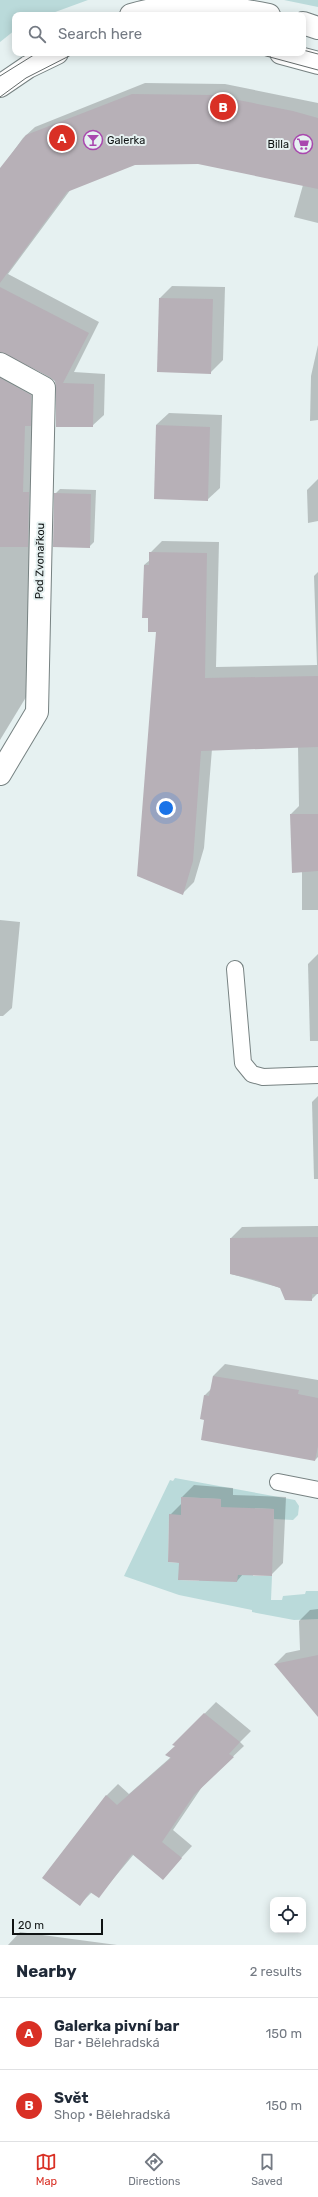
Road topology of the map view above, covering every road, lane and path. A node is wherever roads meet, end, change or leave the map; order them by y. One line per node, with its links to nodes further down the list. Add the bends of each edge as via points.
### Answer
1 (140, 12): 2 (street, via 173,7)
2 (246, 12)
3 (306, 25): 4 (street)
4 (318, 28)
5 (47, 56): 9 (street)
6 (51, 56): 9 (street)
7 (293, 56): 8 (street)
8 (318, 63)
9 (28, 67): 10 (street)
10 (0, 86)
11 (0, 364): 12 (street, Pod Zvonařkou, via 44,388 37,712)
12 (0, 774)
13 (236, 970): 14 (lane, via 243,1063 252,1074 264,1077)
14 (318, 1075)
15 (278, 1482): 16 (lane)
16 (318, 1490)

